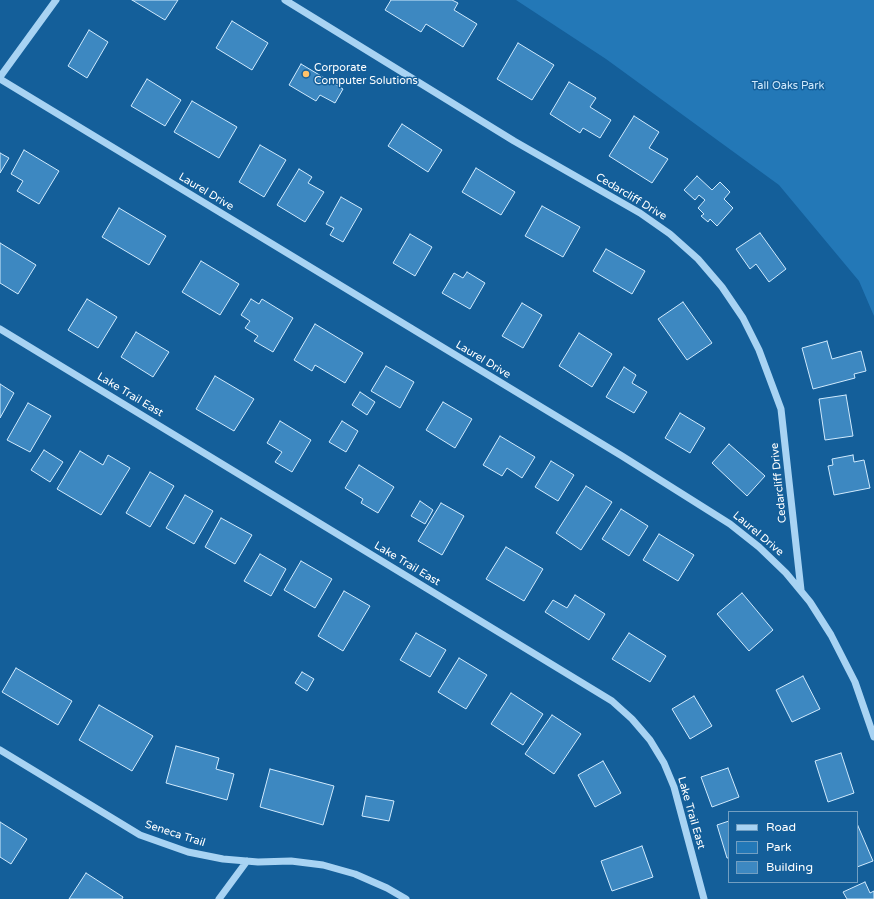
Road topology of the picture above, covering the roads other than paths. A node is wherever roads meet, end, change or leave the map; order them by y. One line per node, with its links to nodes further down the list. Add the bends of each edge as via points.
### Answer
1 (56, 0): 3 (street)
2 (285, 0): 5 (street, Cedarcliff Drive, via 514,141 640,213 670,234 708,270 743,318 759,350 781,409)
3 (0, 78): 5 (street, Laurel Drive, via 730,524 759,546)
4 (0, 329): 11 (street, Lake Trail East, via 612,701 650,740 664,763 674,787)
5 (801, 591): 6 (street, Laurel Drive, via 831,635 855,682)
6 (874, 737)
7 (0, 750): 8 (street, Seneca Trail, via 140,835 188,852)
8 (247, 861): 9 (street); 10 (street, Seneca Trail, via 291,861 323,865 356,874)
9 (219, 899)
10 (406, 899)
11 (704, 899)

